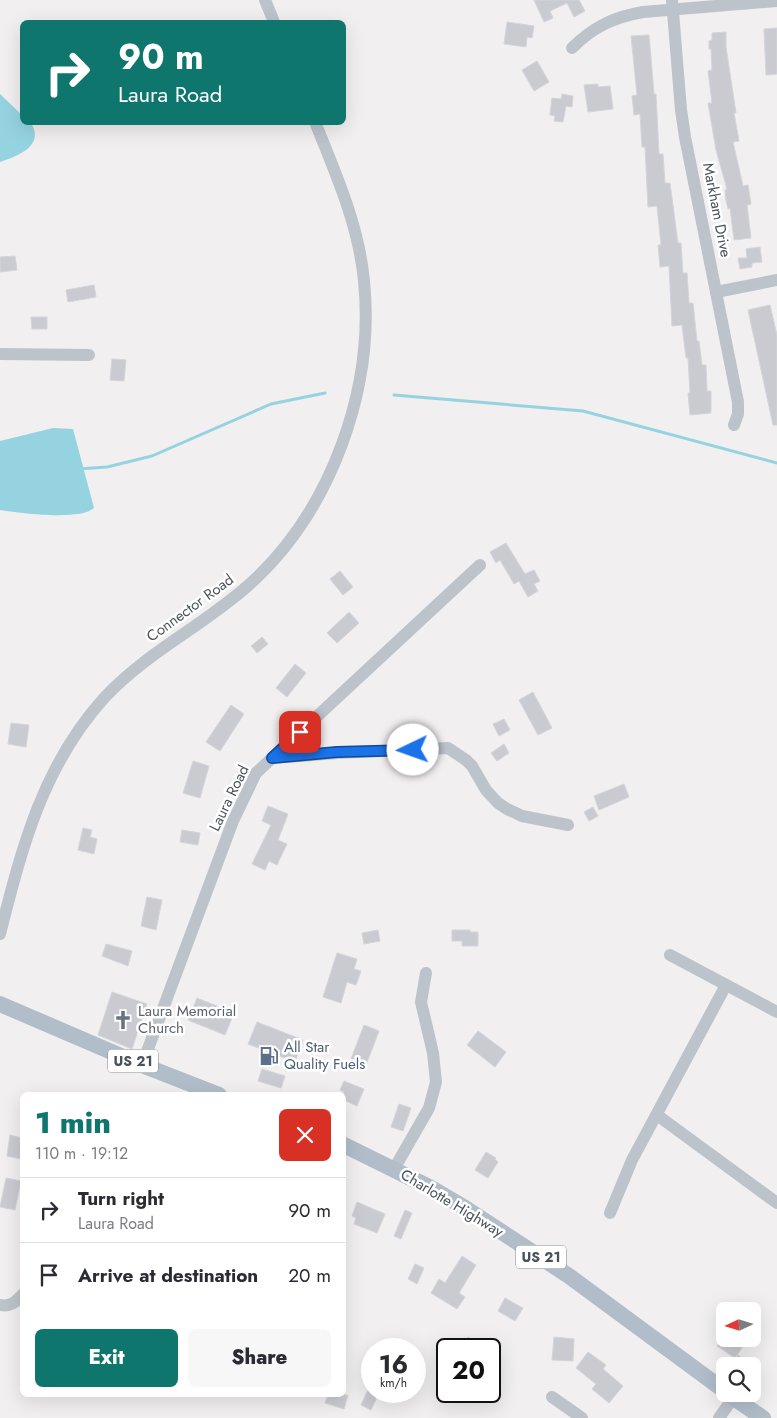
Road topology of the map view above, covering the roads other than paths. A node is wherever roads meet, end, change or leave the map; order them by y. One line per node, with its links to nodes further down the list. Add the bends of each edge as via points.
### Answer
1 (264, 0): 4 (street)
2 (777, 1): 3 (street)
3 (672, 4): 5 (street, via 601,24); 8 (street, Markham Drive, via 685,138)
4 (273, 20)
5 (572, 48)
6 (316, 125): 15 (street, Connector Road, via 352,221 364,282 362,370 335,462 305,518 253,581 227,605 144,662 105,698 65,751 42,795 24,844)
7 (777, 280): 8 (street)
8 (716, 292): 11 (street, Markham Drive, via 738,402)
9 (0, 354): 10 (street)
10 (89, 355)
11 (734, 424)
12 (480, 565): 13 (street, Laura Road)
13 (272, 758): 14 (street, via 448,748 472,766 486,790 507,809 522,816); 21 (street, Laura Road, via 256,773 233,821)
14 (568, 825)
15 (0, 934)
16 (670, 955): 18 (street)
17 (426, 973): 25 (street, via 421,1002 436,1082 429,1108)
18 (726, 985): 20 (street); 23 (street)
19 (0, 1004): 21 (main road, US 21)
20 (777, 1012)
21 (142, 1065): 22 (main road, US 21)
22 (211, 1092)
23 (657, 1114): 26 (street); 27 (street, via 632,1160)
24 (346, 1146): 25 (main road, Charlotte Highway / US 21)
25 (394, 1169): 30 (main road, Charlotte Highway / US 21, via 465,1208 569,1276)
26 (777, 1202)
27 (610, 1213)
28 (20, 1297): 29 (street, via 6,1306)
29 (0, 1305)
30 (716, 1384)
31 (552, 1397): 34 (street)
32 (726, 1402): 35 (street)
33 (740, 1402): 36 (main road, Charlotte Highway / US 21)
34 (582, 1418)
35 (720, 1418)
36 (763, 1418)

